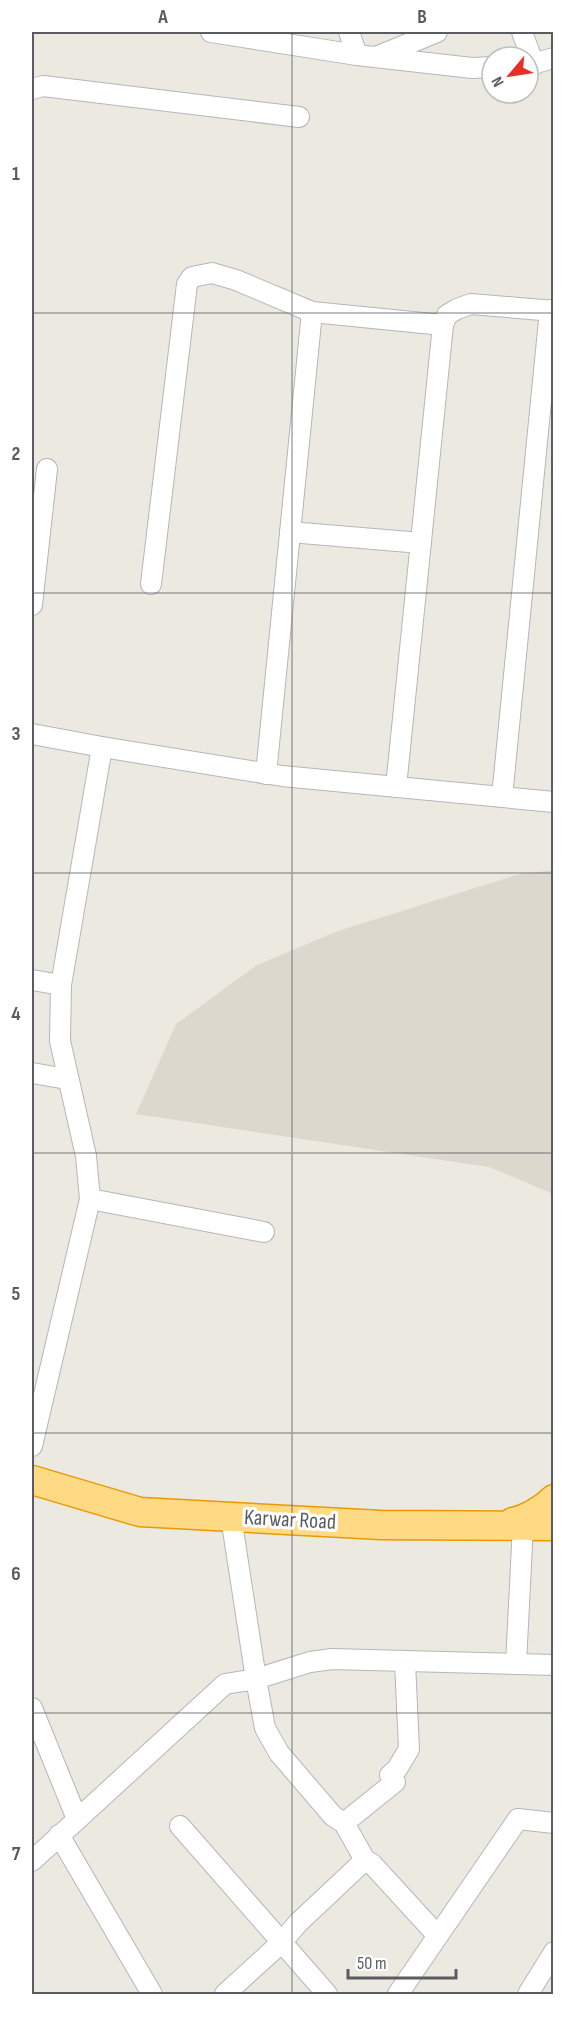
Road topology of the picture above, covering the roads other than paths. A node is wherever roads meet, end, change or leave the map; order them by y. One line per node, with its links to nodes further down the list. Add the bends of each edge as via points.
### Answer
1 (211, 32): 4 (street)
2 (349, 32): 5 (street)
3 (437, 32): 5 (street)
4 (280, 37): 5 (street)
5 (366, 56): 6 (street)
6 (480, 68)
7 (32, 89): 8 (street, via 43,86)
8 (299, 117)
9 (552, 310): 11 (street, via 471,304 447,315); 21 (street)
10 (312, 312): 11 (street); 13 (street); 15 (street, via 212,273 192,277 187,284)
11 (443, 325): 14 (street)
12 (47, 469): 16 (street)
13 (290, 532): 14 (street); 19 (street)
14 (421, 543): 20 (street)
15 (152, 584)
16 (32, 605)
17 (32, 734): 18 (street)
18 (102, 747): 19 (street); 24 (street)
19 (266, 774): 20 (street)
20 (396, 787): 21 (street)
21 (502, 798): 22 (street)
22 (554, 802)
23 (32, 980): 24 (street)
24 (61, 985): 26 (street, via 60,1041)
25 (32, 1073): 26 (street)
26 (72, 1097): 27 (street, via 86,1156)
27 (90, 1199): 28 (street); 29 (street)
28 (264, 1232)
29 (32, 1446)
30 (32, 1480): 32 (highway, Karwar Road, via 140,1512)
31 (554, 1499): 33 (highway)
32 (231, 1517): 33 (highway, Karwar Road, via 381,1525); 38 (street)
33 (511, 1525): 34 (highway, Karwar Road); 36 (street)
34 (554, 1526)
35 (405, 1662): 36 (street); 38 (street, via 332,1659); 41 (street, via 409,1749 392,1779)
36 (516, 1664): 37 (street)
37 (554, 1665)
38 (256, 1679): 40 (street, via 225,1684); 41 (street, via 265,1728 279,1753 333,1816)
39 (32, 1708): 40 (street)
40 (77, 1819): 44 (street)
41 (344, 1823): 45 (street)
42 (554, 1823): 47 (street, via 518,1819)
43 (180, 1826): 48 (street)
44 (59, 1835): 46 (street); 50 (street)
45 (365, 1860): 47 (street); 48 (street)
46 (32, 1861)
47 (437, 1935): 53 (street)
48 (281, 1943): 51 (street); 52 (street)
49 (554, 1952): 54 (street)
50 (152, 1995)
51 (225, 1995)
52 (327, 1995)
53 (398, 1995)
54 (528, 1995)

